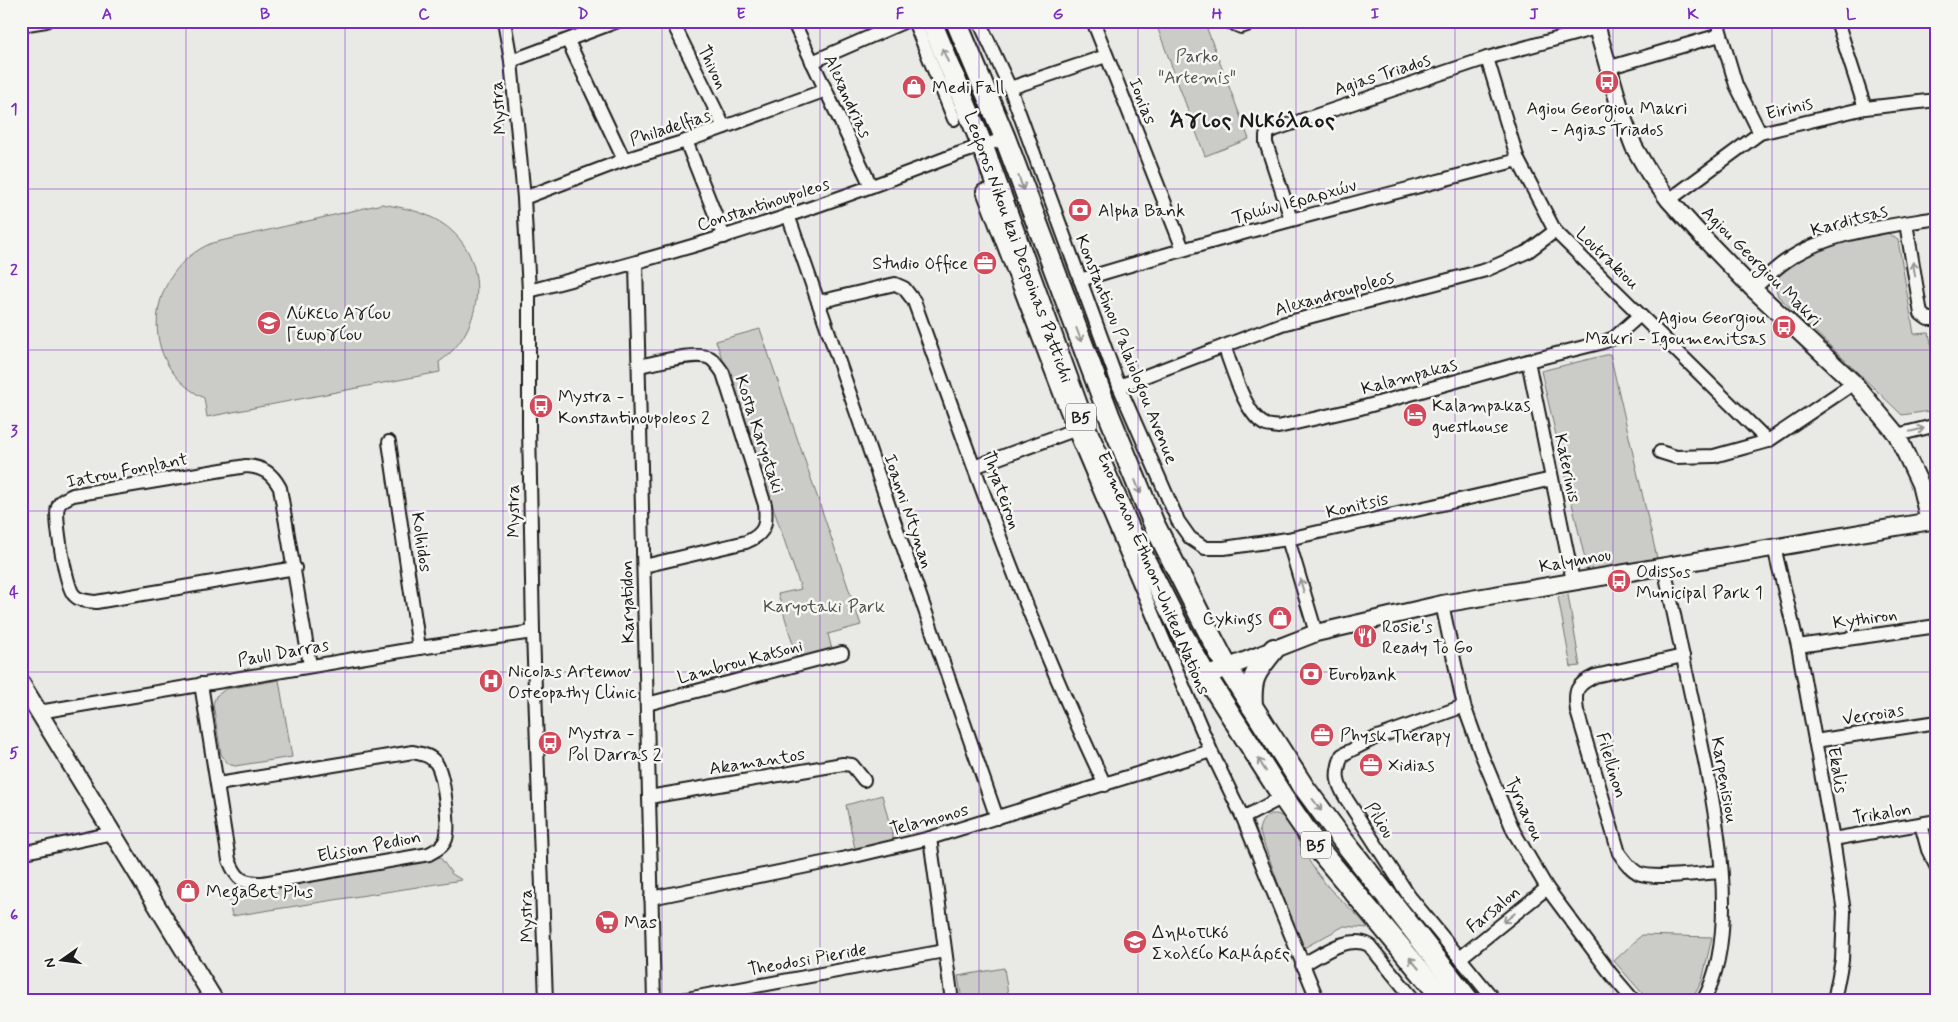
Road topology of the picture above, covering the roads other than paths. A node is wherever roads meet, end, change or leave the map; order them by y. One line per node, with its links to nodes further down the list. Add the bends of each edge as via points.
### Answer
1 (46, 21): 17 (street)
2 (504, 21): 22 (street, Mystra)
3 (618, 21): 19 (street)
4 (672, 21): 30 (street, Thivon)
5 (793, 21): 23 (street, Alexandrias)
6 (906, 21): 23 (street)
7 (914, 21): 29 (street)
8 (931, 21): 34 (main road, Leoforos Nikou kai Despoinas Pattichi / B5, one-way to 8)
9 (956, 21): 32 (main road, Leoforos Nikou kai Despoinas Pattichi / B5)
10 (979, 21): 25 (street, Konstantinou Palaiologou Avenue)
11 (1093, 21): 20 (street, Ionias)
12 (1227, 21): 13 (street, via 1241,27)
13 (1258, 21)
14 (1717, 21): 18 (street)
15 (1837, 21): 28 (street)
16 (1595, 24): 21 (street, Agias Triados); 24 (street, Agiou Georgiou Makri)
17 (21, 25)
18 (1720, 34): 24 (street); 31 (street, via 1736,85)
19 (568, 41): 22 (street); 35 (street)
20 (1106, 56): 25 (street); 47 (street, Ionias)
21 (1487, 58): 36 (street, Loutrakiou); 43 (street, Agias Triados, via 1270,131 1266,143)
22 (511, 61): 39 (street, Mystra)
23 (812, 62): 26 (street, Alexandrias)
24 (1607, 68): 40 (street, Agiou Georgiou Makri, via 1634,147)
25 (1010, 88): 49 (street, Konstantinou Palaiologou Avenue)
26 (826, 90): 30 (street, Philadelfias); 37 (street, Alexandrias)
27 (1937, 100): 28 (street, Eirinis)
28 (1865, 108): 31 (street, Eirinis)
29 (954, 119)
30 (724, 127): 33 (street, Philadelfias)
31 (1760, 133): 40 (street, Eirinis)
32 (1005, 138): 34 (street, Constantinoupoleos); 86 (main road, Leoforos Nikou kai Despoinas Pattichi / B5, one-way to 86, via 1108,415 1154,524)
33 (686, 141): 35 (street, Philadelfias); 46 (street)
34 (983, 146): 37 (street, Constantinoupoleos); 87 (main road, Leoforos Nikou kai Despoinas Pattichi / B5, via 1085,427 1132,535)
35 (624, 160): 39 (street, Philadelfias)
36 (1518, 160): 43 (street, Τριών Ιεραρχών); 45 (street, Loutrakiou)
37 (871, 186): 41 (street, Constantinoupoleos)
38 (982, 191): 61 (street, Enomenon Ethnon-United Nations)
39 (524, 198): 51 (street, Mystra)
40 (1669, 200): 50 (street, Agiou Georgiou Makri)
41 (788, 215): 46 (street, Constantinoupoleos); 52 (street, Ioanni Ntynan)
42 (1937, 218): 44 (street, Karditsas)
43 (1291, 219): 47 (street, Τριών Ιεραρχών)
44 (1906, 223): 50 (street, Karditsas, via 1831,240 1806,250 1786,261); 54 (street, one-way to 44, via 1928,319 1921,314)
45 (1555, 231): 53 (street, Loutrakiou); 55 (street, Alexandroupoleos, via 1527,252 1486,270 1282,324)
46 (724, 237): 48 (street, Constantinoupoleos)
47 (1183, 249): 49 (street, Τριών Ιεραρχών)
48 (636, 263): 51 (street, Constantinoupoleos); 57 (street, Karyatidon)
49 (1080, 280): 59 (street, Konstantinou Palaiologou Avenue)
50 (1753, 289): 58 (street, Agiou Georgiou Makri)
51 (529, 291): 78 (street, Mystra)
52 (818, 302): 66 (street, Thyateiron, via 896,284 904,288 914,301); 102 (street, Ioanni Ntynan)
53 (1640, 315): 56 (street, Kalampakas, via 1614,338); 63 (street, Loutrakiou)
54 (1937, 319)
55 (1224, 346): 56 (street, Kalampakas, via 1249,408 1266,425 1278,426 1356,409); 59 (street, Alexandroupoleos)
56 (1528, 361): 67 (street, Katerinis)
57 (639, 366): 72 (street, Karyatidon); 72 (street, Kosta Karyotaki, via 698,356 717,364 756,476 766,516 758,537 746,542)
58 (1854, 383): 62 (street, Agiou Georgiou Makri); 63 (street)
59 (1119, 386): 69 (street, Konstantinou Palaiologou Avenue)
60 (1937, 425): 62 (street, one-way to 60)
61 (1074, 430): 66 (street); 96 (street, Enomenon Ethnon-United Nations)
62 (1896, 434): 68 (street, Agiou Georgiou Makri)
63 (1768, 441): 65 (street, via 1714,456 1676,458)
64 (390, 442): 81 (street, Kolhidos)
65 (1660, 452)
66 (974, 467): 99 (street, Thyateiron, via 1029,614)
67 (1552, 479): 70 (street, Konitsis); 75 (street, Katerinis)
68 (1933, 520): 71 (street, Kalymnou)
69 (1178, 522): 70 (street, Konitsis, via 1190,538 1205,548)
70 (1288, 538): 79 (street, one-way to 70)
71 (1774, 547): 73 (street, Kalymnou); 80 (street, Ekalis)
72 (644, 566): 90 (street, Karyatidon)
73 (1664, 566): 75 (street, Kalymnou); 84 (street, Karpenisiou)
74 (295, 568): 74 (street, Iatrou Fonplant, via 280,488 266,470 256,467 246,466 73,496 63,500 58,507 57,523 66,580 75,597 86,601 96,602); 85 (street, Iatrou Fonplant)
75 (1573, 581): 76 (street, Kalymnou)
76 (1442, 604): 79 (street, Kalymnou); 92 (street, Tyrnavou)
77 (1937, 626): 80 (street, Kythiron)
78 (534, 632): 81 (street, Paull Darras); 118 (street, Mystra)
79 (1316, 633): 82 (street, Kalymnou)
80 (1798, 646): 95 (street, Ekalis)
81 (419, 648): 85 (street, Paull Darras)
82 (1274, 649): 86 (street, Kalymnou); 91 (main road, via 1253,678)
83 (842, 652): 90 (street, Lambrou Katsoni)
84 (1683, 656): 111 (street, Karpenisiou, via 1714,804); 111 (street, Filellinon, via 1584,681 1577,688 1577,710 1619,853 1628,865 1640,874 1655,876)
85 (310, 665): 89 (street, Paull Darras)
86 (1227, 667): 87 (street, Kalymnou); 91 (main road, Leoforos Nikou kai Despoinas Pattichi / B5)
87 (1206, 676): 101 (main road, Leoforos Nikou kai Despoinas Pattichi / B5, one-way to 87)
88 (21, 683): 93 (street)
89 (201, 684): 93 (street, Paull Darras); 98 (street, Elision Pedion)
90 (647, 704): 100 (street, Karyatidon)
91 (1252, 706): 125 (main road, Leoforos Nikou kai Despoinas Pattichi / B5, one-way to 125, via 1336,832)
92 (1464, 706): 112 (street, Tyrnavou, via 1514,832); 115 (street, Piliou, via 1375,738 1342,756 1336,771 1338,786 1409,896)
93 (39, 712): 106 (street)
94 (1937, 722): 95 (street, Verroias)
95 (1815, 741): 108 (street, Ekalis)
96 (1211, 751): 99 (street, Telamonos); 103 (street, Enomenon Ethnon-United Nations)
97 (864, 780): 100 (street, Akamantos, via 852,765 843,764)
98 (218, 784): 98 (street, Elision Pedion, via 229,860 234,874 250,883 429,854 446,840 448,828 440,770 427,754 412,752)
99 (1105, 785): 102 (street, Telamonos)
100 (649, 797): 113 (street, Karyatidon)
101 (1282, 797): 103 (street); 124 (main road, Leoforos Nikou kai Despoinas Pattichi / B5, one-way to 101, via 1321,852)
102 (997, 818): 107 (street, Telamonos)
103 (1243, 818): 116 (street, Enomenon Ethnon-United Nations)
104 (1937, 822): 105 (street, Trikalon)
105 (1921, 824): 108 (street, Trikalon); 110 (street)
106 (113, 833): 109 (street); 117 (street)
107 (930, 838): 113 (street, Telamonos); 114 (street)
108 (1833, 839): 129 (street, Ekalis, via 1844,912 1842,960)
109 (21, 853)
110 (1937, 868)
111 (1721, 872): 128 (street, Karpenisiou, via 1723,921 1718,957)
112 (1547, 888): 115 (street, Farsalon, one-way to 115); 127 (street, Tyrnavou)
113 (651, 898): 119 (street, Karyatidon)
114 (944, 951): 120 (street, Theodosi Pieride); 121 (street)
115 (1460, 958): 126 (street, Piliou)
116 (1302, 964): 122 (street, Enomenon Ethnon-United Nations); 123 (street, via 1343,944 1361,941 1369,945)
117 (215, 1001)
118 (546, 1001)
119 (654, 1001)
120 (676, 1001)
121 (952, 1001)
122 (1318, 1001)
123 (1415, 1001)
124 (1445, 1001)
125 (1469, 1001)
126 (1495, 1001)
127 (1634, 1001)
128 (1703, 1001)
129 (1834, 1001)

